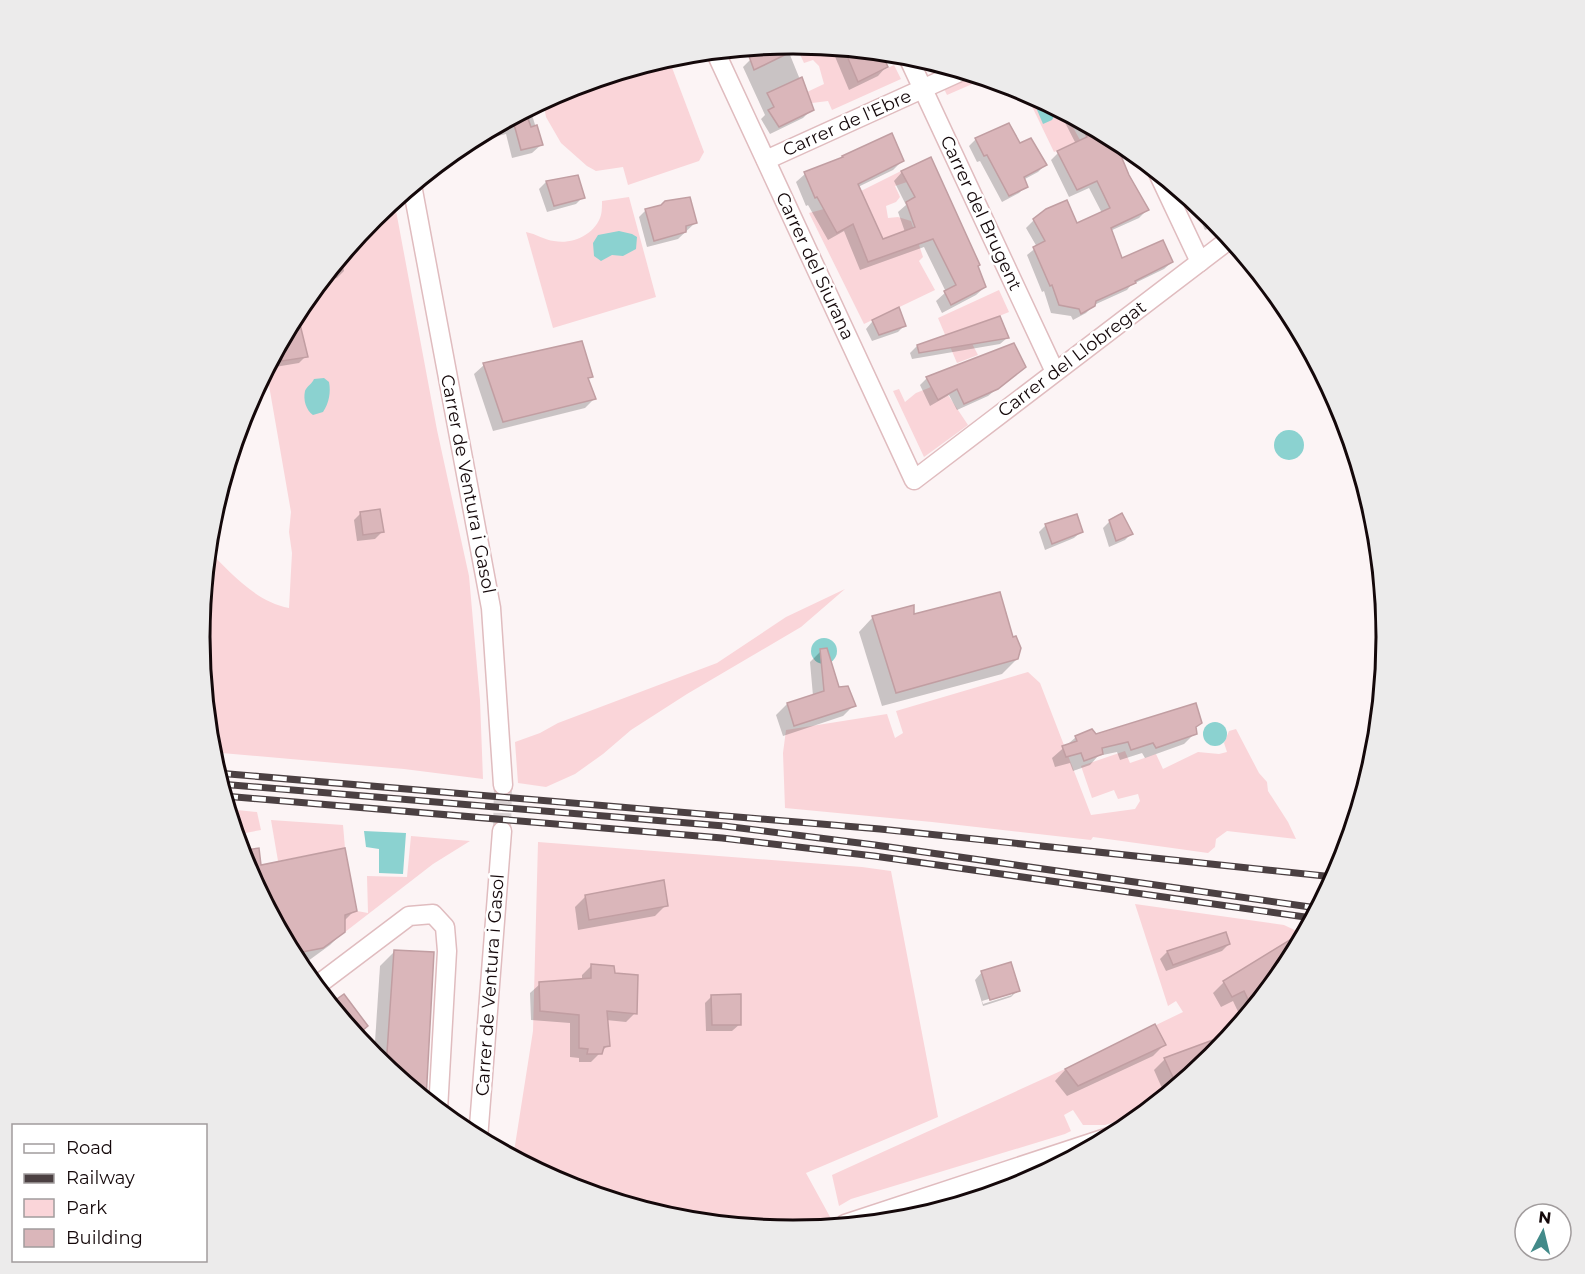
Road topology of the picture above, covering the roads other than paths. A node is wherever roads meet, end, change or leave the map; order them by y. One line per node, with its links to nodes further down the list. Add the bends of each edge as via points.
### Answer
1 (719, 59): 5 (street, Carrer del Siurana)
2 (912, 67): 4 (street, Carrer del Brugent)
3 (951, 76): 4 (street, Carrer de l'Ebre)
4 (923, 89): 5 (street, Carrer de l'Ebre); 10 (street, Carrer del Brugent)
5 (766, 160): 11 (street, Carrer del Siurana)
6 (1166, 190): 9 (street)
7 (414, 194): 12 (street, Carrer de Ventura i Gasol, via 491,608)
8 (1223, 244): 9 (street, Carrer del Llobregat)
9 (1200, 262): 10 (street, Carrer del Llobregat)
10 (1055, 372): 11 (street, Carrer del Llobregat)
11 (914, 480)
12 (503, 785)
13 (502, 831): 16 (street, Carrer de Ventura i Gasol)
14 (322, 981): 15 (street, via 409,916 433,914 445,927 447,951)
15 (439, 1100)
16 (479, 1128)
17 (1068, 1151): 18 (street)
18 (876, 1214)

